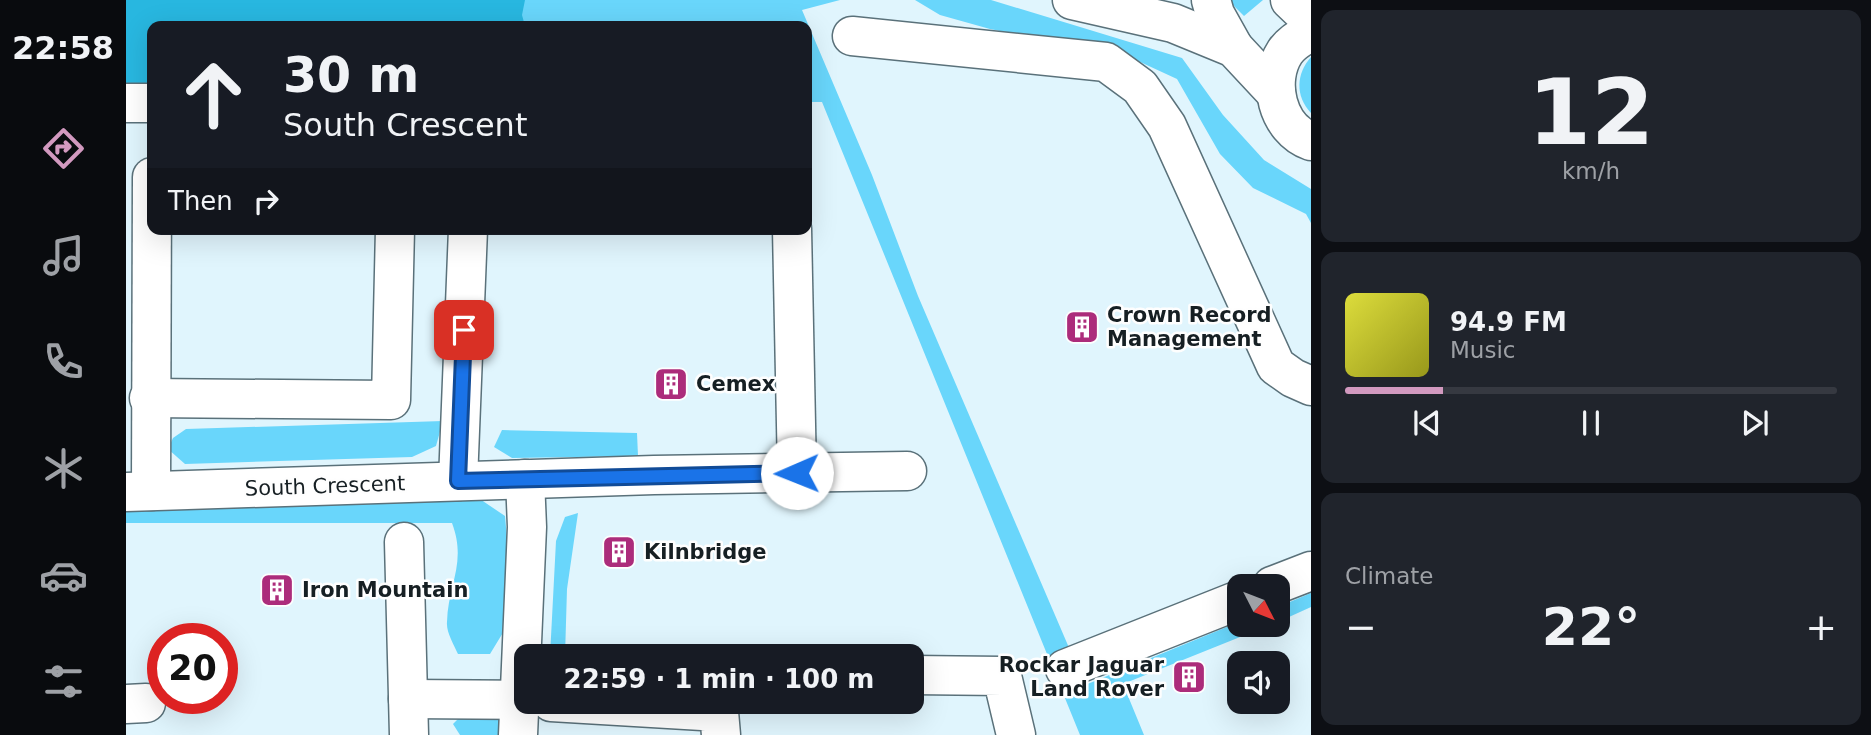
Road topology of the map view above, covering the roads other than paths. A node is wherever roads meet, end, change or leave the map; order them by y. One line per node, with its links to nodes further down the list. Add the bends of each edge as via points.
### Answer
1 (1211, 0): 7 (street)
2 (1290, 0): 4 (street)
3 (1083, 1): 7 (street, via 1173,23)
4 (1311, 20)
5 (1311, 32): 8 (street, via 1285,52 1277,72)
6 (852, 36): 16 (street, via 1106,62 1140,87 1167,127 1276,366)
7 (1234, 48): 8 (street)
8 (1276, 93): 11 (street, via 1281,113 1294,130)
9 (126, 103): 10 (street)
10 (147, 103)
11 (1311, 141)
12 (151, 235): 17 (street)
13 (395, 235): 17 (street, via 391,400)
14 (468, 235): 21 (street)
15 (792, 235): 19 (street)
16 (1311, 386)
17 (149, 398): 22 (street)
18 (907, 471): 19 (street, South Crescent)
19 (797, 473): 20 (street, South Crescent)
20 (525, 479): 21 (street, South Crescent); 27 (street)
21 (458, 481): 22 (street, South Crescent)
22 (138, 491)
23 (404, 542): 33 (street)
24 (1311, 571): 25 (street)
25 (1290, 579)
26 (1227, 605): 28 (street)
27 (528, 644)
28 (1065, 669)
29 (924, 675): 34 (street, via 1002,676)
30 (514, 710): 33 (street)
31 (666, 714): 32 (street)
32 (721, 716)
33 (408, 717)
34 (1016, 735)

